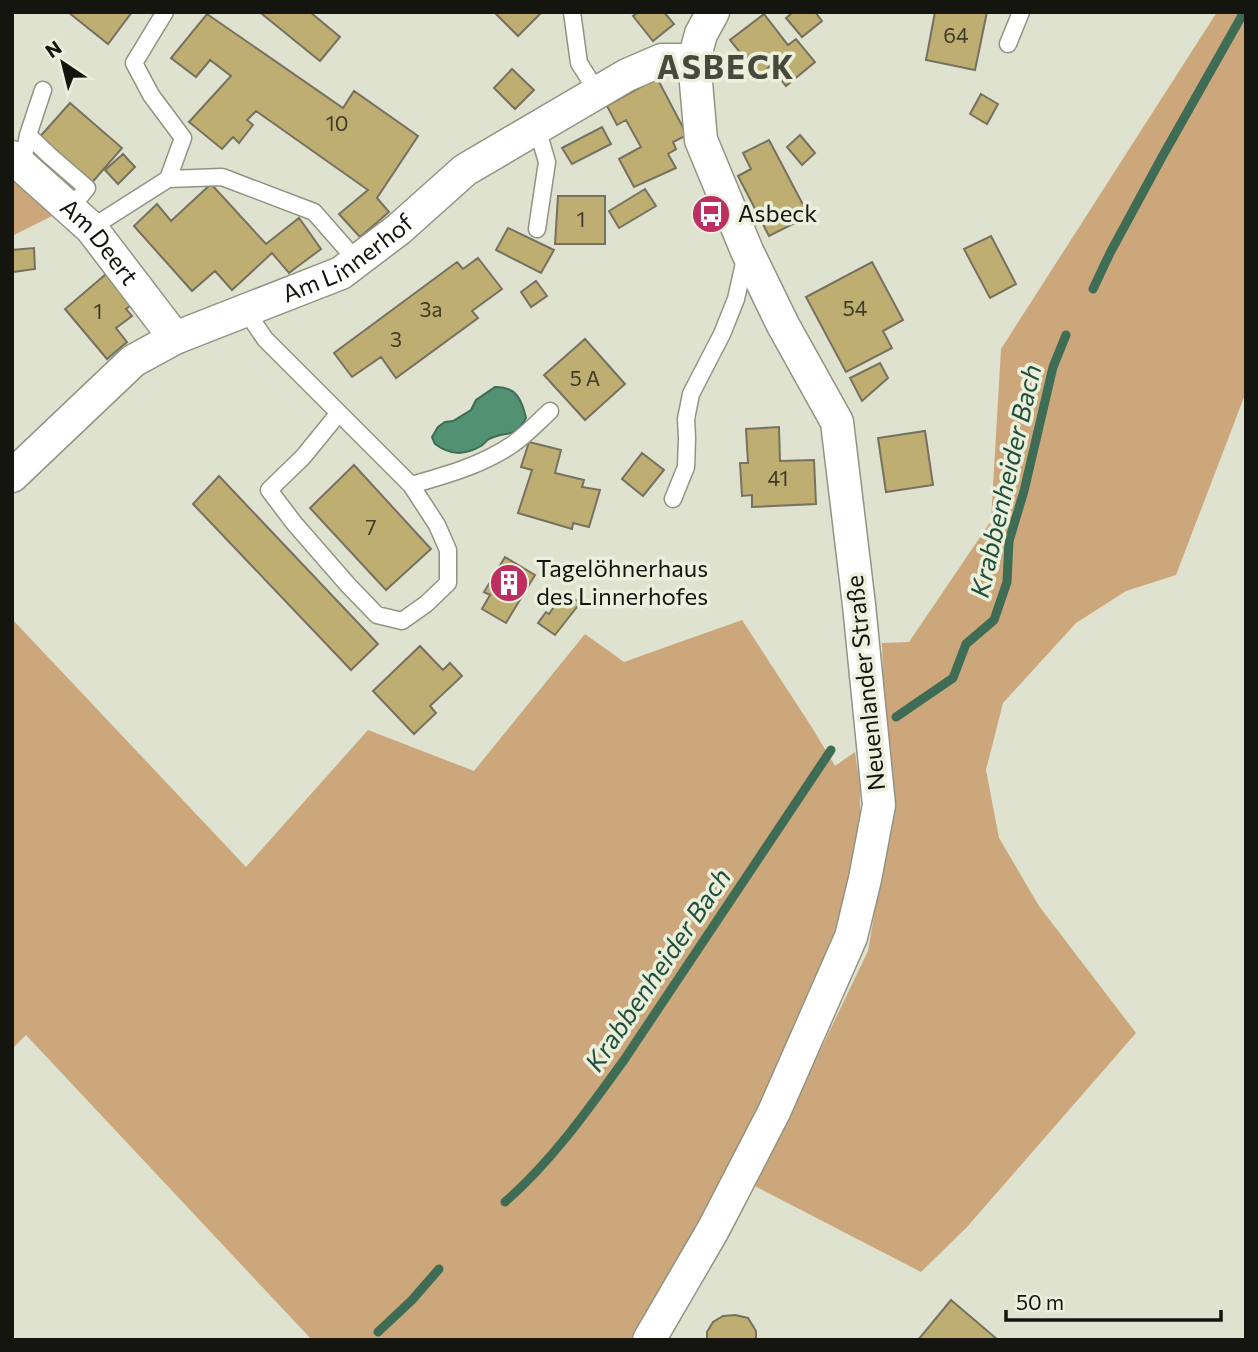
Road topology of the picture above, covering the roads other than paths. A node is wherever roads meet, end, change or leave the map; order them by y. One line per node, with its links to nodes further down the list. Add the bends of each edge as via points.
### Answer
1 (165, 12): 11 (lane, via 134,63 183,138)
2 (572, 12): 8 (lane, via 579,63)
3 (713, 12): 6 (street, Neuenlander Straße)
4 (1021, 12): 5 (lane)
5 (1008, 44)
6 (694, 60): 8 (street, Am Linnerhof, via 662,60); 14 (street, Neuenlander Straße, via 701,141)
7 (43, 90): 10 (lane)
8 (598, 93): 9 (street, Am Linnerhof)
9 (537, 128): 13 (lane, via 547,162); 15 (street, Am Linnerhof, via 465,170)
10 (20, 153): 12 (street, Am Deert)
11 (167, 179): 12 (lane); 15 (lane, via 222,177 314,212)
12 (80, 218): 17 (street, Am Deert)
13 (537, 229)
14 (747, 251): 22 (lane, via 736,299 691,394 686,467); 23 (street, Neuenlander Straße, via 837,422 878,805 847,948 774,1112)
15 (357, 261): 16 (street, Am Linnerhof, via 341,273)
16 (246, 311): 17 (street, Am Linnerhof); 19 (lane, via 265,339)
17 (175, 338): 20 (street, Am Linnerhof, via 133,361)
18 (550, 411): 21 (lane, via 516,442 489,458)
19 (338, 414): 21 (lane); 21 (lane, via 269,490 377,615 402,621 448,583 448,550)
20 (12, 477)
21 (411, 485)
22 (673, 499)
23 (649, 1340)

